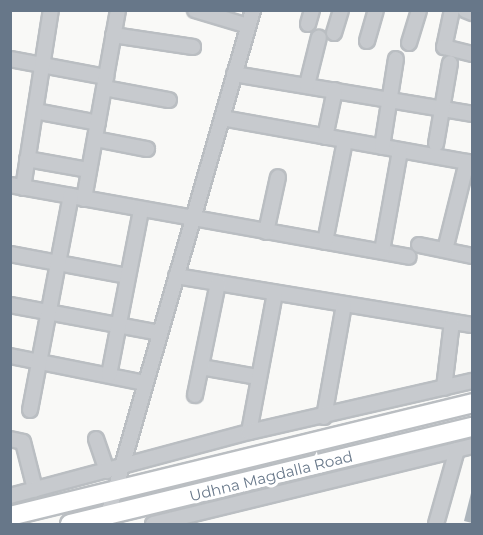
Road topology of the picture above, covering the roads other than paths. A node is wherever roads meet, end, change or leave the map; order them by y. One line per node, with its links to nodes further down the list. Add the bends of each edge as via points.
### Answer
1 (51, 10): 22 (street)
2 (118, 10): 13 (street)
3 (195, 10): 11 (street)
4 (253, 10): 11 (street)
5 (341, 10): 12 (street)
6 (376, 10): 15 (street)
7 (419, 10): 16 (street)
8 (452, 10): 18 (street, via 444,47)
9 (465, 10): 10 (street)
10 (472, 13)
11 (248, 26): 23 (street)
12 (334, 33)
13 (113, 35): 17 (street); 24 (street)
14 (319, 37): 25 (street)
15 (367, 40)
16 (409, 43)
17 (193, 47)
18 (472, 54)
19 (10, 59): 22 (street)
20 (396, 59): 28 (street)
21 (450, 63): 29 (street)
22 (42, 65): 24 (street); 30 (street)
23 (234, 74): 25 (street); 32 (street)
24 (105, 83): 27 (street); 33 (street)
25 (307, 85): 26 (street)
26 (335, 90): 28 (street); 34 (street)
27 (169, 100)
28 (390, 101): 29 (street); 38 (street)
29 (443, 109): 31 (street); 37 (street)
30 (35, 111): 33 (street); 41 (street)
31 (472, 114)
32 (222, 118): 34 (street); 48 (street)
33 (98, 123): 35 (street)
34 (325, 137): 36 (street)
35 (95, 139): 39 (street); 43 (street)
36 (345, 141): 38 (street); 50 (street)
37 (436, 144)
38 (382, 147): 40 (street)
39 (147, 149)
40 (400, 151): 42 (street); 53 (street)
41 (27, 159): 43 (street); 45 (street)
42 (470, 163): 52 (street)
43 (89, 170): 46 (street)
44 (278, 177): 49 (street)
45 (17, 186): 46 (street)
46 (77, 198): 47 (street); 57 (street)
47 (141, 210): 48 (street); 58 (street)
48 (192, 220): 49 (street); 59 (street)
49 (266, 232): 50 (street)
50 (325, 242): 53 (street)
51 (419, 245): 52 (street)
52 (445, 250): 55 (street)
53 (382, 251): 56 (street)
54 (10, 254): 57 (street)
55 (472, 256)
56 (409, 257)
57 (58, 263): 58 (street); 64 (street)
58 (128, 276): 67 (street)
59 (176, 276): 60 (street); 68 (street)
60 (218, 284): 61 (street); 71 (street)
61 (275, 293): 63 (street); 73 (street)
62 (10, 305): 64 (street)
63 (344, 305): 65 (street); 80 (street)
64 (48, 313): 67 (street); 70 (street)
65 (452, 322): 66 (street); 76 (street)
66 (472, 326)
67 (118, 327): 68 (street); 72 (street)
68 (159, 333): 75 (street)
69 (10, 356): 70 (street)
70 (39, 362): 72 (street); 79 (street)
71 (201, 367): 73 (street); 77 (street)
72 (109, 375): 75 (street)
73 (258, 377): 82 (street)
74 (472, 381): 76 (street)
75 (145, 383): 87 (street)
76 (444, 388): 80 (street)
77 (195, 395)
78 (472, 403): 89 (main road, Udhna Magdalla Road)
79 (30, 410)
80 (324, 417): 82 (street)
81 (472, 427): 92 (main road, Udhna Magdalla Road)
82 (249, 432): 87 (street)
83 (10, 439): 88 (street, via 22,442)
84 (96, 439): 87 (street)
85 (472, 446): 86 (street)
86 (457, 450): 94 (street); 95 (street)
87 (114, 469): 88 (street); 89 (street)
88 (35, 489): 90 (street)
89 (114, 491): 91 (main road, Udhna Magdalla Road); 92 (street)
90 (10, 496)
91 (10, 516)
92 (106, 520): 93 (main road, Udhna Magdalla Road)
93 (70, 525)
94 (153, 525)
95 (436, 525)

